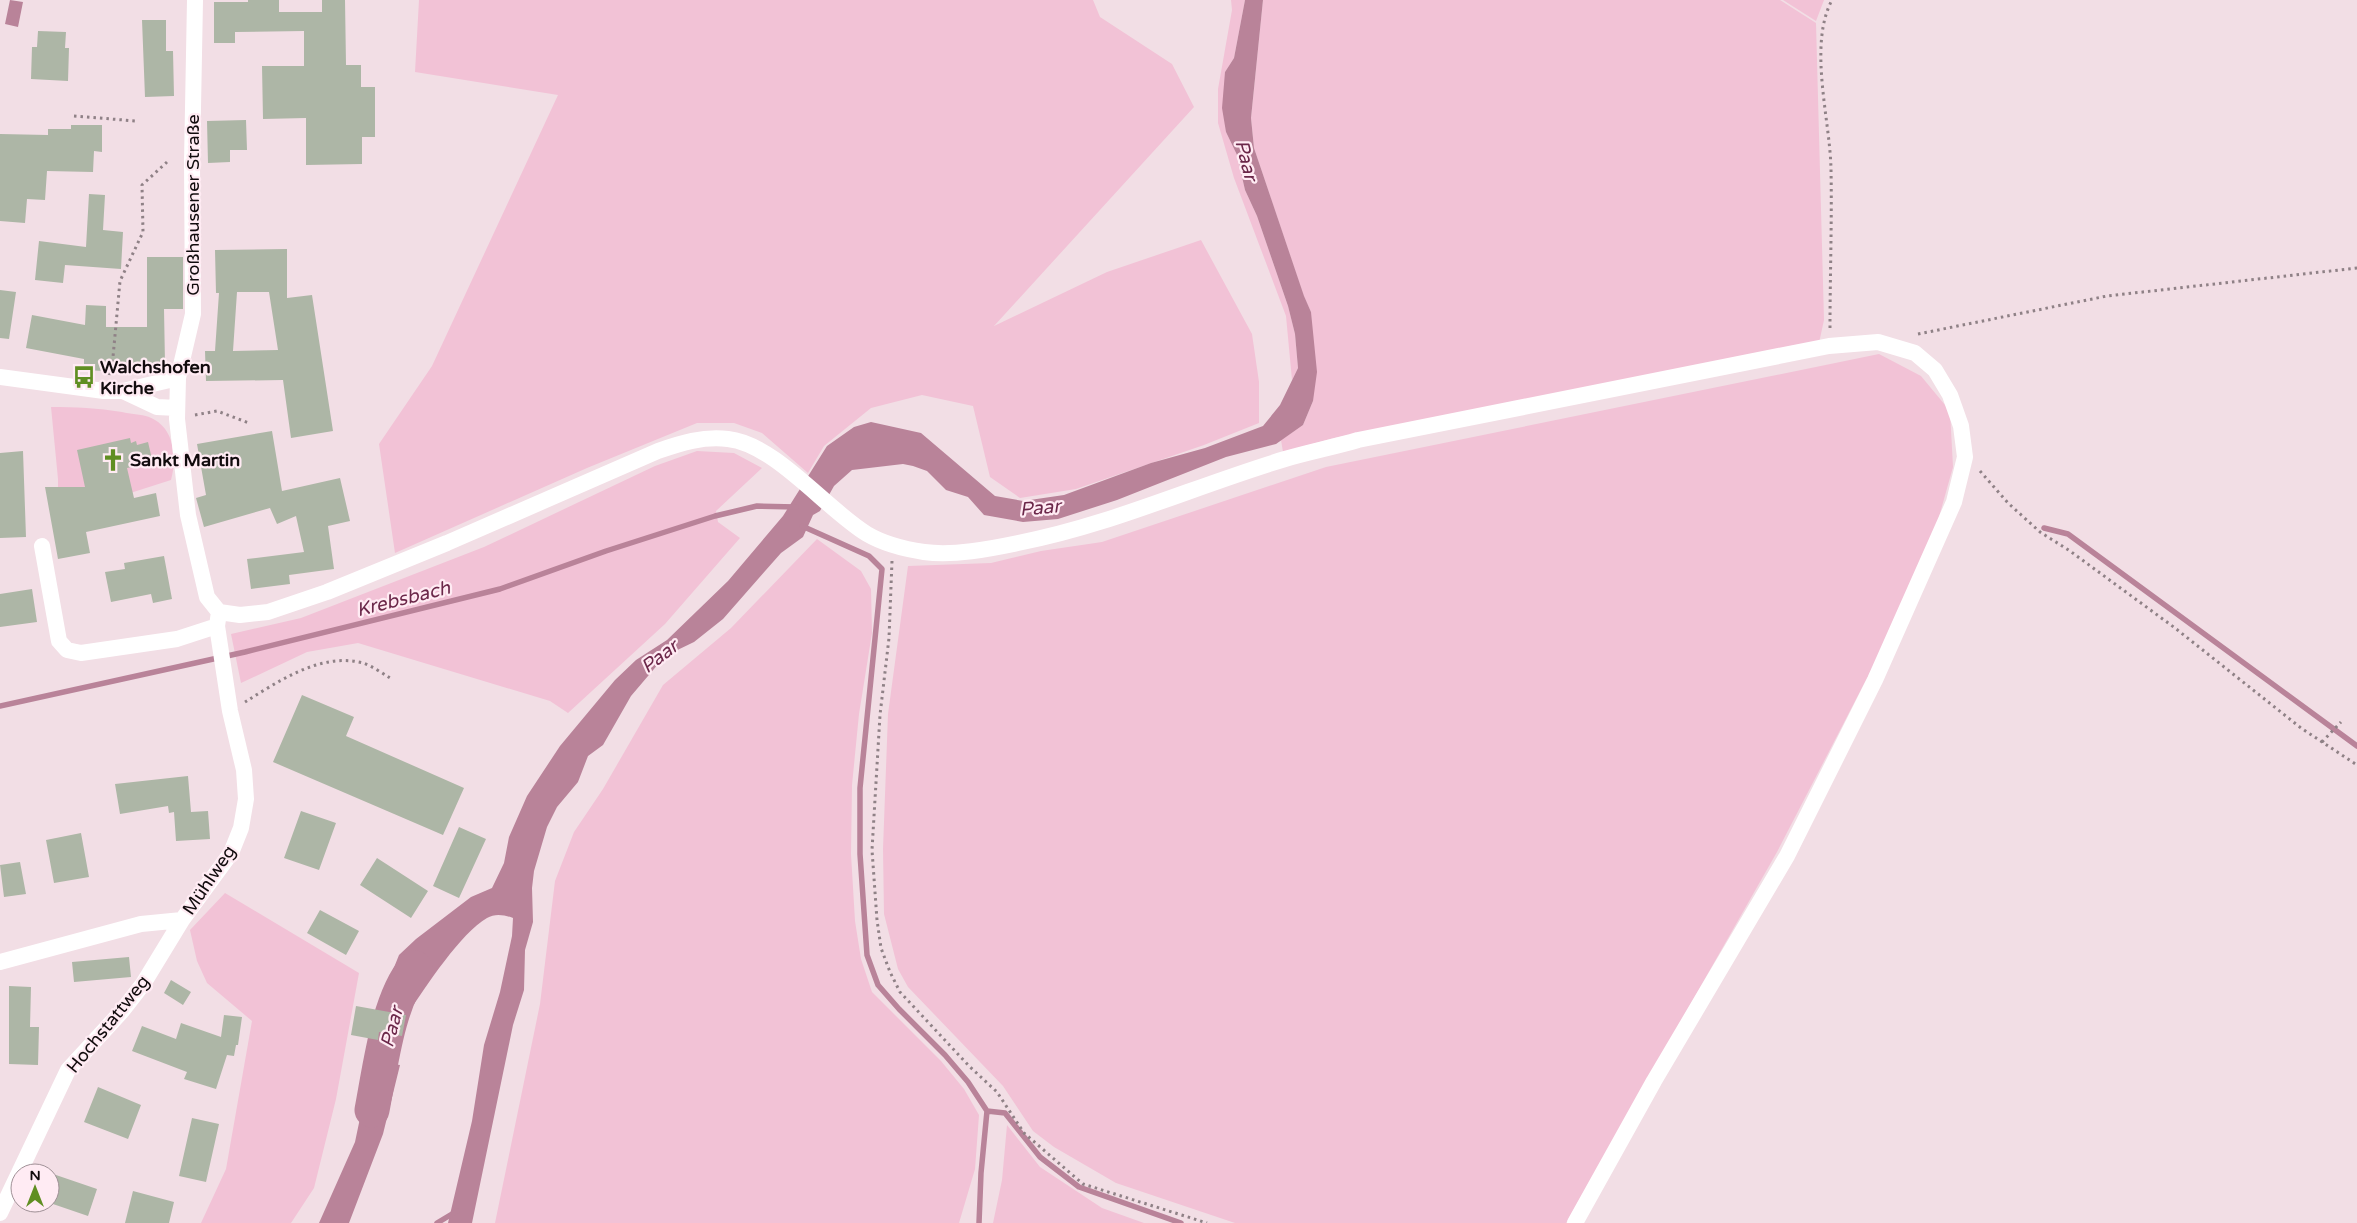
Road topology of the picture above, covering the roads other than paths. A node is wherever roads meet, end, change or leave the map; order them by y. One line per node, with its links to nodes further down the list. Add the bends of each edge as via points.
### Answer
1 (195, 0): 3 (street, Großhausener Straße, via 193,314)
2 (0, 376): 4 (street)
3 (178, 378): 4 (street); 5 (street, Großhausener Straße)
4 (123, 391): 5 (street)
5 (177, 413): 7 (street, Mühlweg, via 188,515 207,597)
6 (42, 546): 7 (street, via 59,641 67,650 81,653 177,639)
7 (218, 619): 8 (street, Mühlweg, via 246,799 241,828 231,852); 11 (street, via 268,612 327,592 687,441 730,439 753,448 782,465 867,534 892,546 926,552 958,551 1041,539 1104,523 1284,460 1358,440 1829,346 1878,342 1915,353 1934,370 1950,395 1961,426 1965,457 1954,502 1875,680 1787,856 1654,1081)
8 (182, 920): 9 (street, Mühlweg, via 141,924); 10 (street, Hochstattweg, via 143,984 68,1070)
9 (0, 962)
10 (0, 1213)
11 (1575, 1223)

